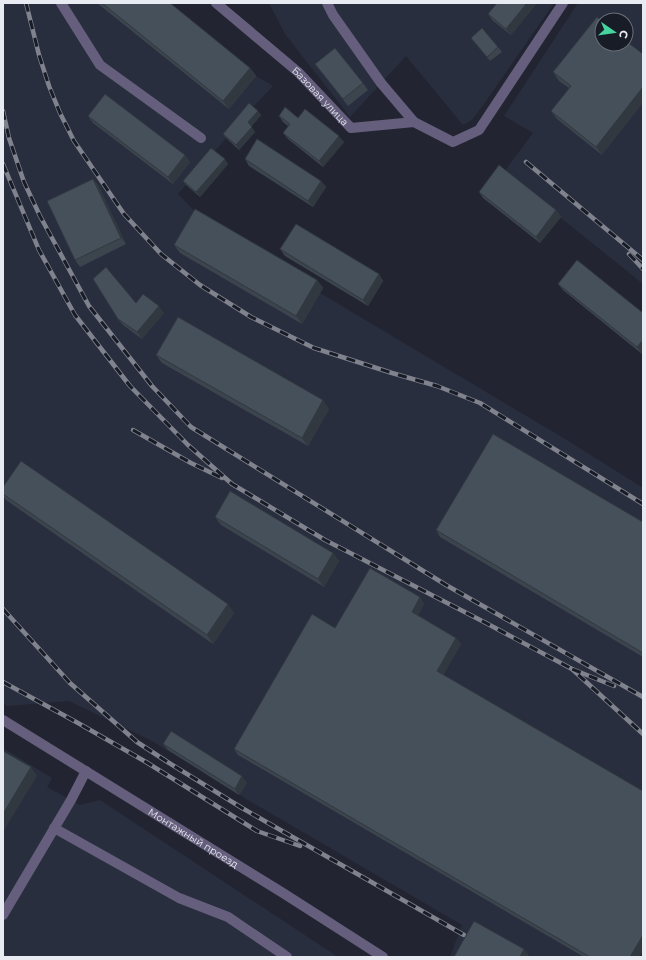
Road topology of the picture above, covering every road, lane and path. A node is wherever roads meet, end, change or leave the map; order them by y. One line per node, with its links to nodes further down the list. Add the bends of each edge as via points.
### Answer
1 (61, 3): 6 (street, via 100,65)
2 (216, 3): 5 (street, Базовая улица, via 298,72 351,128)
3 (327, 3): 5 (street, via 333,16 381,84)
4 (563, 3): 5 (street, via 479,130 453,142)
5 (414, 122)
6 (201, 138)
7 (3, 720): 8 (street, Монтажный проезд)
8 (86, 771): 9 (street); 12 (street, Монтажный проезд)
9 (54, 828): 10 (street); 11 (street, via 179,898 228,917)
10 (3, 915)
11 (288, 957)
12 (383, 957)

